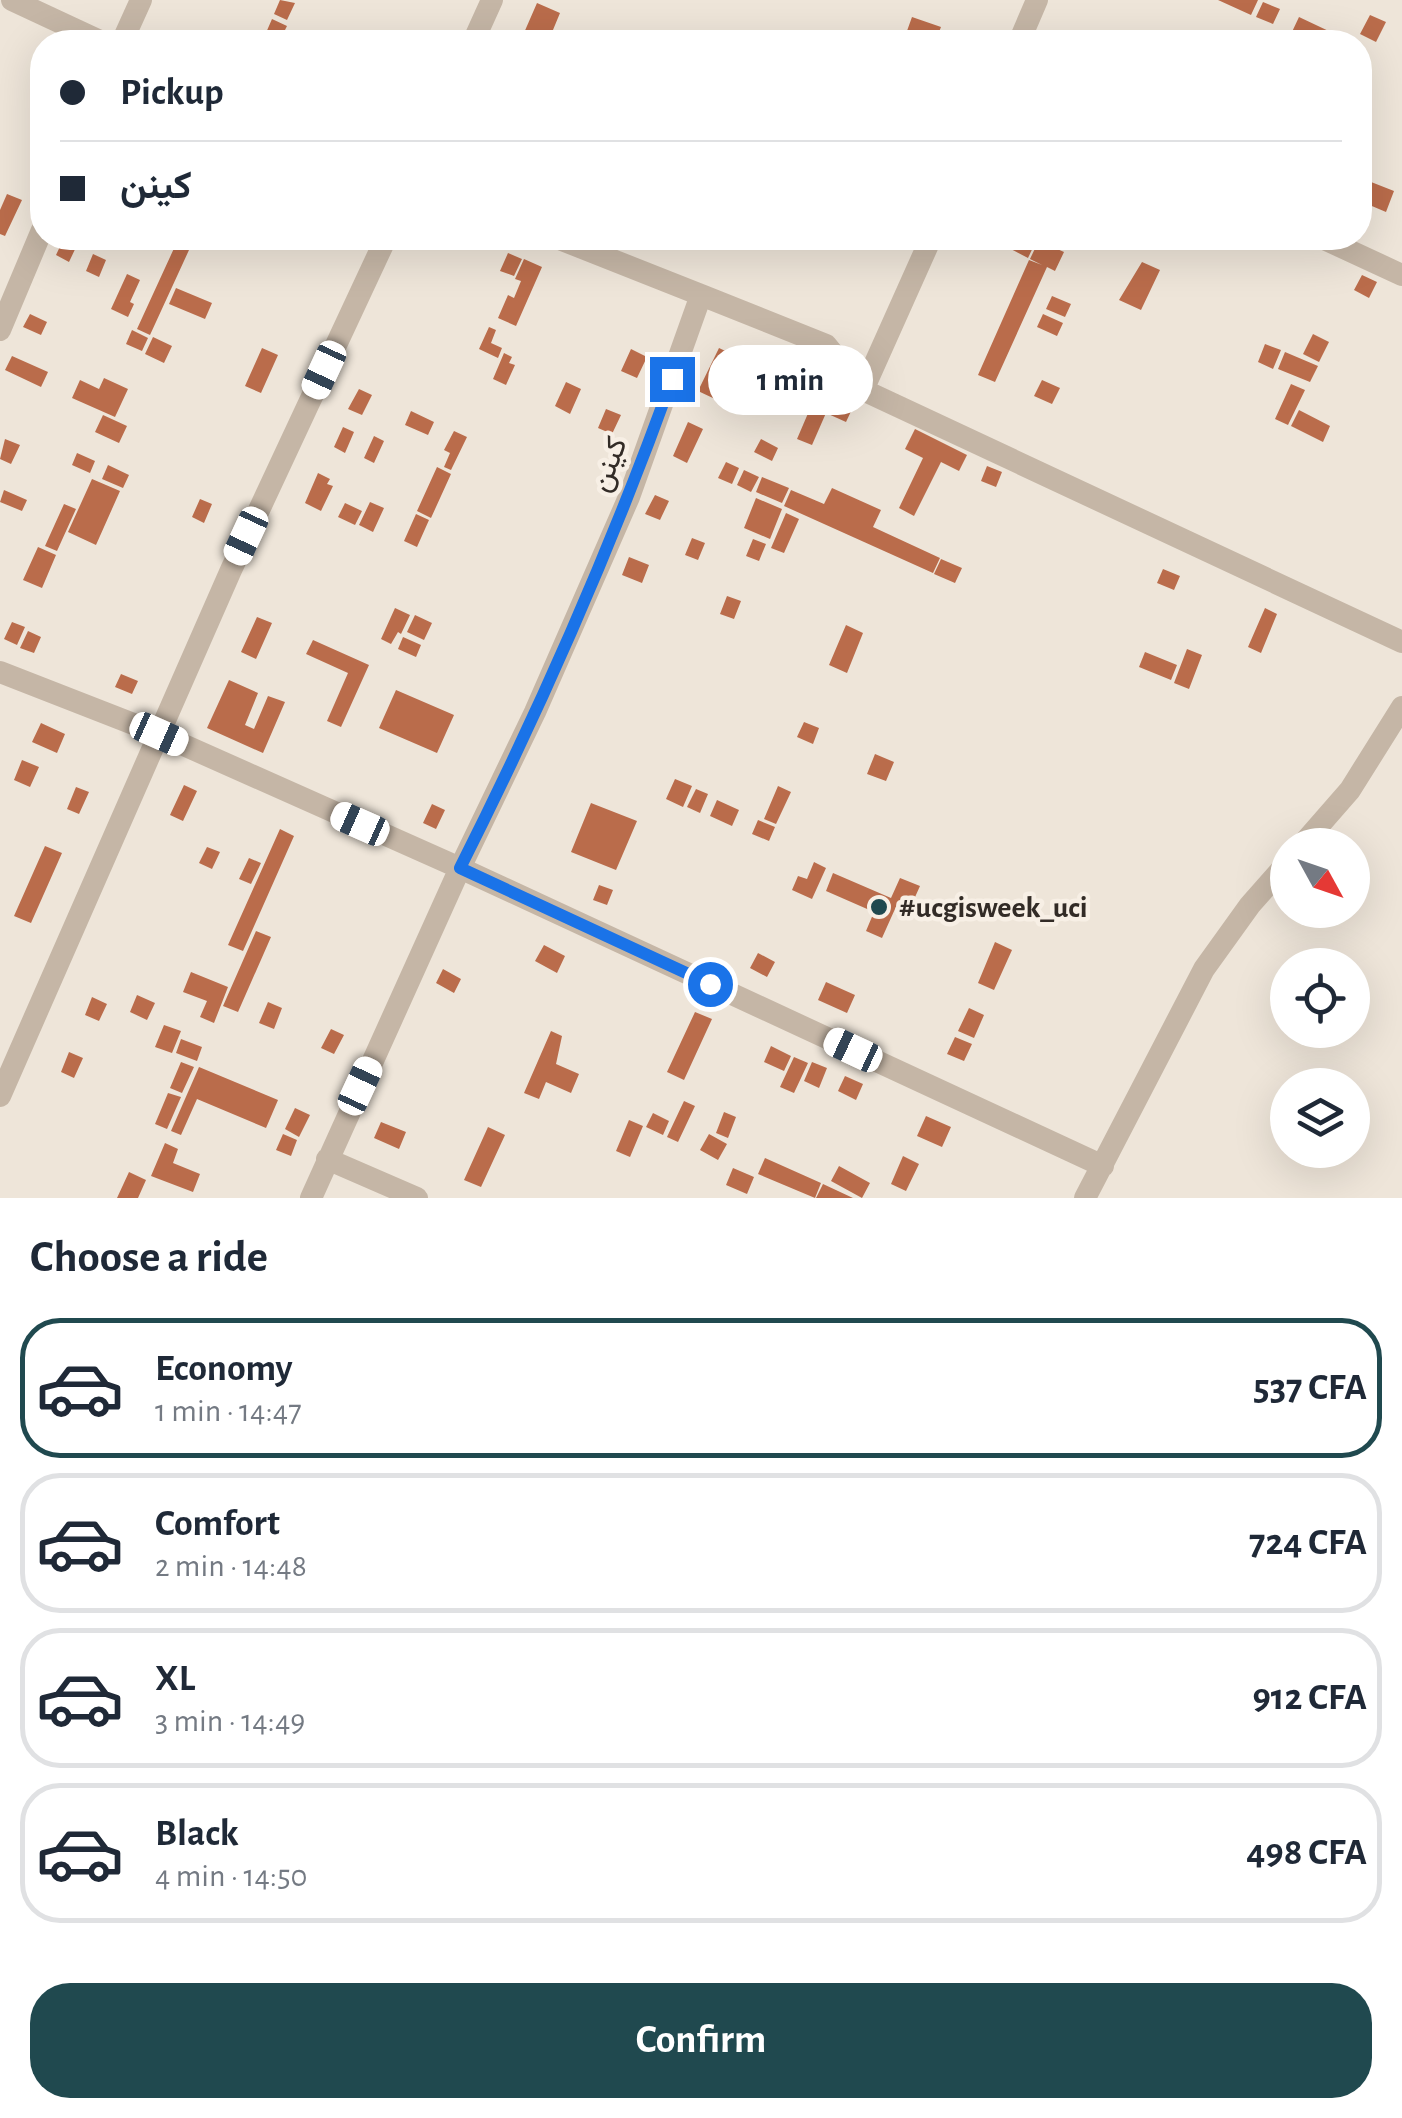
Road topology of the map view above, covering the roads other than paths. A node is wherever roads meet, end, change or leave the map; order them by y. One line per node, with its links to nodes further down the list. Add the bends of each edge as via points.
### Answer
1 (12, 0): 5 (street)
2 (141, 0): 6 (street)
3 (492, 0): 7 (street)
4 (1037, 0): 8 (street)
5 (76, 30)
6 (127, 30)
7 (478, 30)
8 (1024, 30)
9 (34, 250): 16 (street)
10 (380, 250): 21 (street)
11 (587, 250): 15 (street)
12 (927, 250): 17 (street)
13 (1348, 250): 14 (street)
14 (1402, 275)
15 (701, 295): 17 (street, via 826,345); 23 (street, كينن, via 629,497)
16 (0, 330)
17 (863, 390): 18 (street)
18 (1402, 642)
19 (0, 672): 21 (street)
20 (1402, 707): 22 (street, via 1350,790)
21 (159, 734): 23 (street); 25 (street)
22 (1317, 828)
23 (460, 868): 26 (street, كينن); 27 (street)
24 (1270, 882): 27 (street, via 1204,969)
25 (0, 1096)
26 (327, 1159): 28 (street, كينن); 29 (street)
27 (1103, 1166): 30 (street)
28 (310, 1198)
29 (417, 1198)
30 (1085, 1198)

